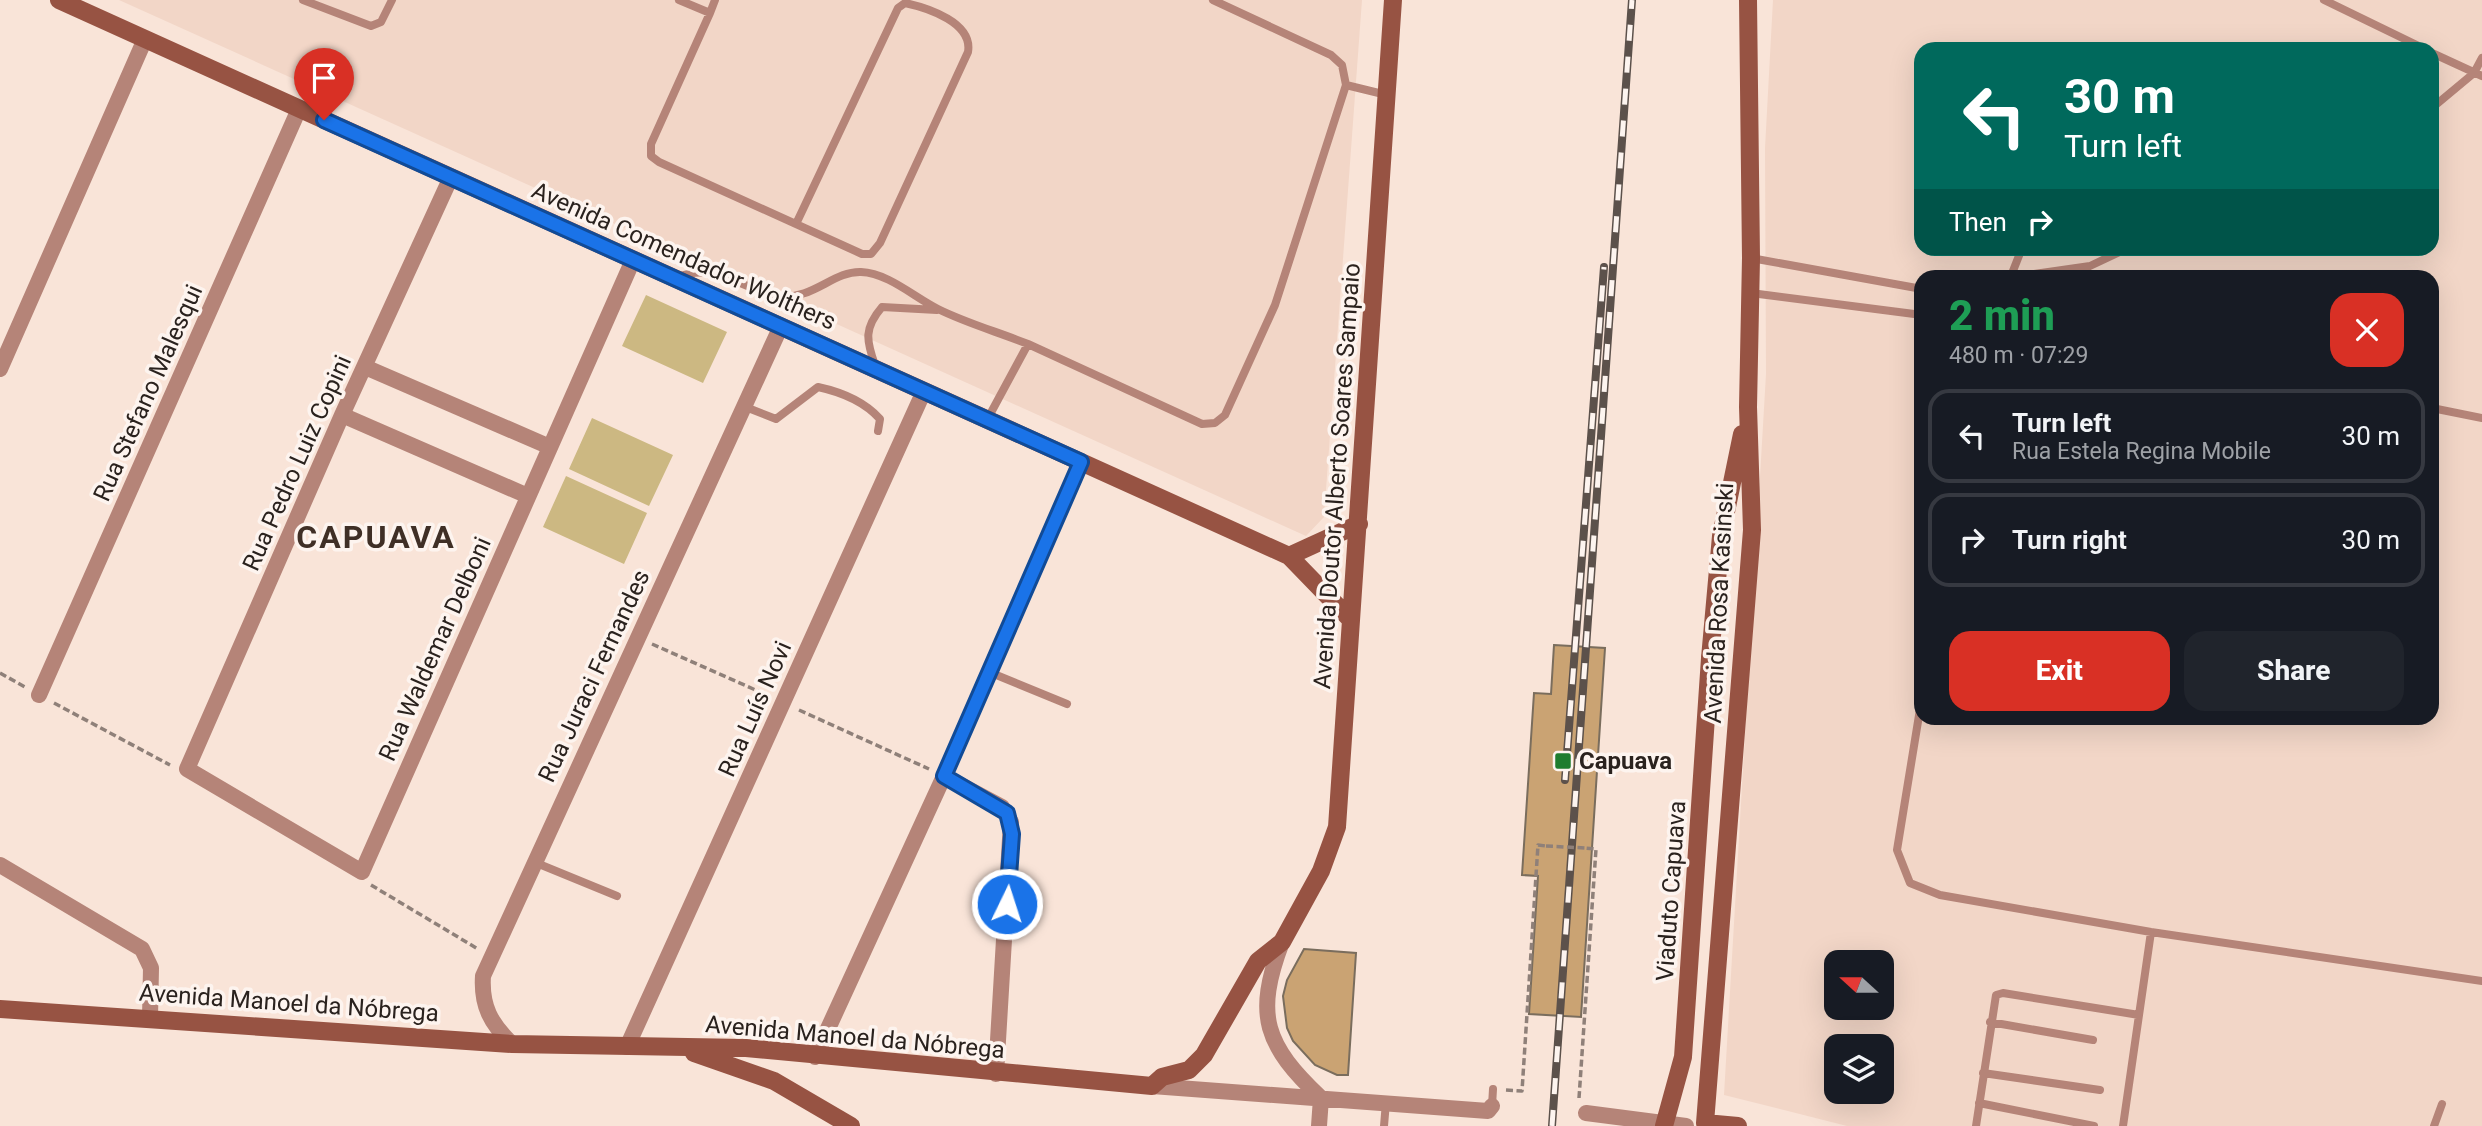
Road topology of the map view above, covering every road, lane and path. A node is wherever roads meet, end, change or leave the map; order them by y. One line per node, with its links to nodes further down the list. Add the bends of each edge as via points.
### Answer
1 (59, 0): 11 (main road, Avenida Comendador Wolthers)
2 (303, 0): 3 (lane, via 371,26 381,22)
3 (392, 0)
4 (679, 0): 10 (lane)
5 (715, 0): 10 (lane)
6 (1213, 0): 16 (lane, via 1331,55 1342,65)
7 (1393, 0): 17 (main road, Avenida Doutor Alberto Soares Sampaio)
8 (1748, 0): 23 (main road, Avenida Rosa Kasinski)
9 (2324, 0): 12 (lane)
10 (710, 13): 21 (lane, via 651,144 651,156)
11 (145, 39): 19 (main road, Avenida Comendador Wolthers); 34 (street)
12 (2411, 42)
13 (2439, 56): 15 (lane)
14 (2482, 58): 15 (lane)
15 (2478, 75): 18 (lane)
16 (1346, 85): 17 (lane); 32 (lane, via 1275,304 1225,415 1215,423 1202,424)
17 (1387, 95): 47 (main road, Avenida Doutor Alberto Soares Sampaio)
18 (2439, 103)
19 (299, 109): 20 (main road, Avenida Comendador Wolthers); 52 (street, Rua Stefano Malesqui)
20 (451, 177): 24 (main road, Avenida Comendador Wolthers); 33 (street, Rua Pedro Luiz Copini)
21 (796, 224): 21 (lane, via 871,254 968,52 970,41 963,29 916,5 905,3 898,8)
22 (2112, 256): 25 (lane, via 2090,266)
23 (1751, 258): 27 (lane); 28 (main road, Avenida Rosa Kasinski)
24 (633, 260): 26 (main road, Avenida Comendador Wolthers); 44 (street, Rua Waldemar Delboni)
25 (2062, 270)
26 (675, 279): 29 (lane, via 688,273 719,273 780,296 813,293 845,275 876,274); 31 (main road, Avenida Comendador Wolthers)
27 (1914, 288)
28 (1751, 292): 30 (lane); 38 (main road, Avenida Rosa Kasinski)
29 (940, 310): 32 (lane); 35 (lane, via 882,307 869,323 866,341)
30 (1914, 314)
31 (780, 326): 35 (main road, Avenida Comendador Wolthers); 37 (street, Rua Juraci Fernandes)
32 (1028, 344): 42 (lane)
33 (366, 367): 40 (street, Rua Pedro Luiz Copini); 44 (street)
34 (0, 369)
35 (877, 370): 36 (main road, Avenida Comendador Wolthers)
36 (924, 391): 42 (main road, Avenida Comendador Wolthers); 71 (street, Rua Luís Novi)
37 (743, 406): 43 (lane, via 776,419 818,387 840,392 873,411 880,419); 57 (street, Rua Juraci Fernandes)
38 (1748, 407): 84 (main road, Avenida Rosa Kasinski, via 1752,530); 88 (main road, Viaduto Capuava, bridge, via 1721,536 1684,1057)
39 (2439, 409): 41 (lane)
40 (342, 415): 46 (street); 55 (street, Rua Pedro Luiz Copini)
41 (2482, 418)
42 (987, 420): 45 (main road, Avenida Comendador Wolthers)
43 (878, 431)
44 (550, 447): 46 (street, Rua Waldemar Delboni)
45 (1081, 462): 48 (main road, Avenida Comendador Wolthers); 50 (street)
46 (528, 496): 59 (street, Rua Waldemar Delboni)
47 (1359, 524): 48 (main road); 49 (main road, Avenida Doutor Alberto Soares Sampaio)
48 (1289, 556): 49 (main road, Avenida Comendador Wolthers)
49 (1351, 620): 62 (main road, Avenida Doutor Alberto Soares Sampaio, via 1337,827 1321,871)
50 (989, 672): 53 (lane); 56 (street)
51 (0, 673): 52 (path)
52 (39, 695): 55 (path, via 178,769)
53 (1067, 704)
54 (1918, 725): 61 (lane, via 1897,850 1910,883 1940,895)
55 (187, 769): 59 (street)
56 (944, 776): 73 (street); 75 (street, via 1002,807 1011,822)
57 (534, 862): 60 (lane); 63 (street, Rua Juraci Fernandes)
58 (0, 865): 67 (street, via 142,949 152,968)
59 (362, 872): 63 (path, via 367,883)
60 (617, 896)
61 (2151, 932): 64 (lane); 66 (lane)
62 (1282, 942): 76 (main road, Avenida Doutor Alberto Soares Sampaio, via 1258,961 1204,1055 1189,1070 1162,1077); 79 (street, Avenida Doutor Alberto Soares Sampaio, via 1268,981 1269,1025 1285,1061)
63 (491, 956): 70 (street, Rua Juraci Fernandes, via 483,976 485,1008 496,1029)
64 (2482, 981)
65 (0, 1009): 67 (main road, Avenida Manoel da Nóbrega)
66 (2139, 1015): 68 (lane, via 2003,993 1996,995); 93 (lane)
67 (150, 1018): 70 (main road, Avenida Manoel da Nóbrega)
68 (1990, 1022): 69 (lane); 74 (lane)
69 (2093, 1040)
70 (512, 1044): 71 (main road, Avenida Manoel da Nóbrega)
71 (627, 1047): 72 (main road, Avenida Manoel da Nóbrega)
72 (681, 1048): 73 (main road, Avenida Manoel da Nóbrega, via 746,1048); 85 (main road, via 774,1081)
73 (815, 1057): 75 (main road, Avenida Manoel da Nóbrega)
74 (1983, 1073): 77 (lane); 81 (lane)
75 (996, 1074): 76 (main road, Avenida Manoel da Nóbrega)
76 (1152, 1086): 79 (street, Avenida Manoel da Nóbrega)
77 (2100, 1090)
78 (1493, 1097): 80 (street, Avenida Manoel da Nóbrega, via 1488,1111); 83 (path, bridge, via 1522,1091 1538,845 1595,849)
79 (1321, 1098): 80 (street, Avenida Manoel da Nóbrega); 86 (street)
80 (1386, 1102): 87 (lane)
81 (1979, 1103): 91 (lane); 92 (lane)
82 (2442, 1104): 94 (lane)
83 (1582, 1107): 89 (street)
84 (1701, 1124): 90 (main road)
85 (851, 1126)
86 (1319, 1126)
87 (1384, 1126)
88 (1664, 1126)
89 (1686, 1126)
90 (1738, 1126)
91 (1976, 1126)
92 (2094, 1126)
93 (2123, 1126)
94 (2434, 1126)

